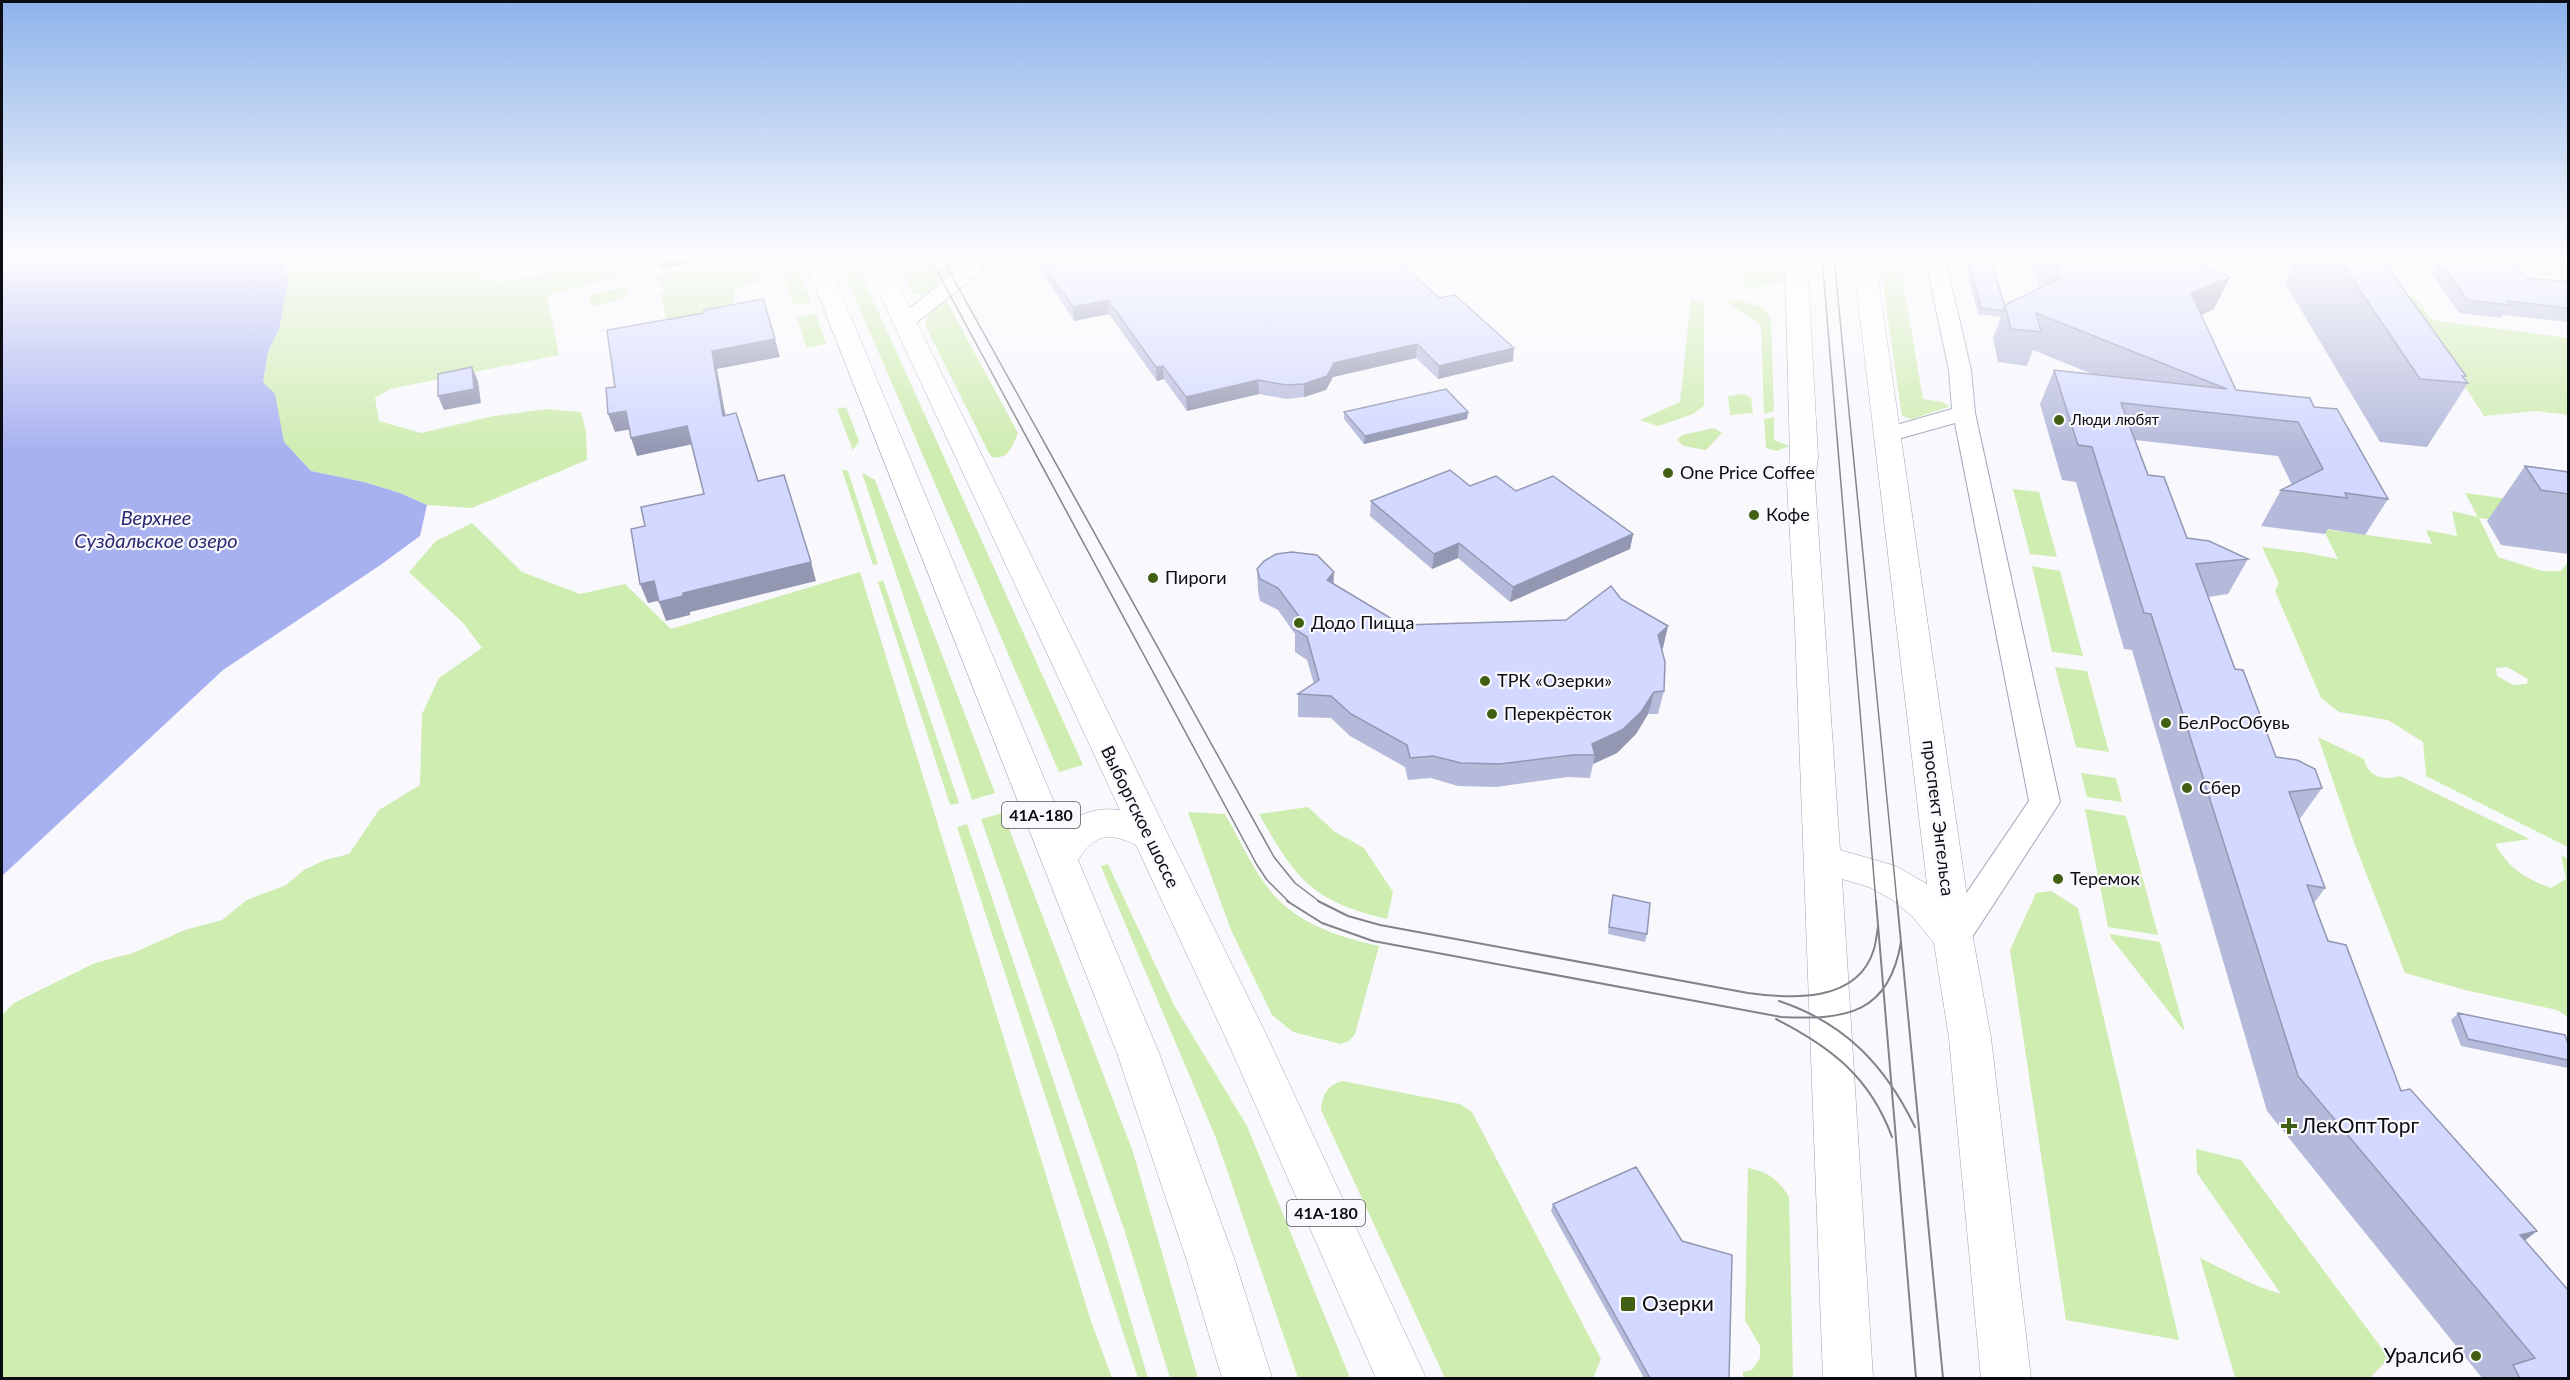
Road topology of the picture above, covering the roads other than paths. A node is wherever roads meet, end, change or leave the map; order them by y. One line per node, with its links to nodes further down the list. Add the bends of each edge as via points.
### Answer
1 (842, 322): 9 (main road, 41А-180)
2 (905, 322): 8 (main road, Выборгское шоссе / 41А-180)
3 (1799, 322): 10 (main road, via 1804,457 1801,482)
4 (1872, 322): 7 (main road, проспект Энгельса)
5 (1949, 322): 6 (street)
6 (1964, 413): 7 (street); 11 (street, via 2045,802)
7 (1887, 435): 11 (main road, проспект Энгельса)
8 (1149, 834): 9 (main road, via 1117,821 1095,824 1079,832); 13 (main road, Выборгское шоссе / 41А-180, via 1251,1047)
9 (1060, 859): 12 (main road, 41А-180, via 1173,1149)
10 (1823, 860): 11 (main road, via 1873,872 1895,882 1915,896); 14 (main road)
11 (1953, 938): 15 (main road, проспект Энгельса, via 1970,1038)
12 (1247, 1378)
13 (1401, 1378)
14 (1848, 1378)
15 (2006, 1378)

